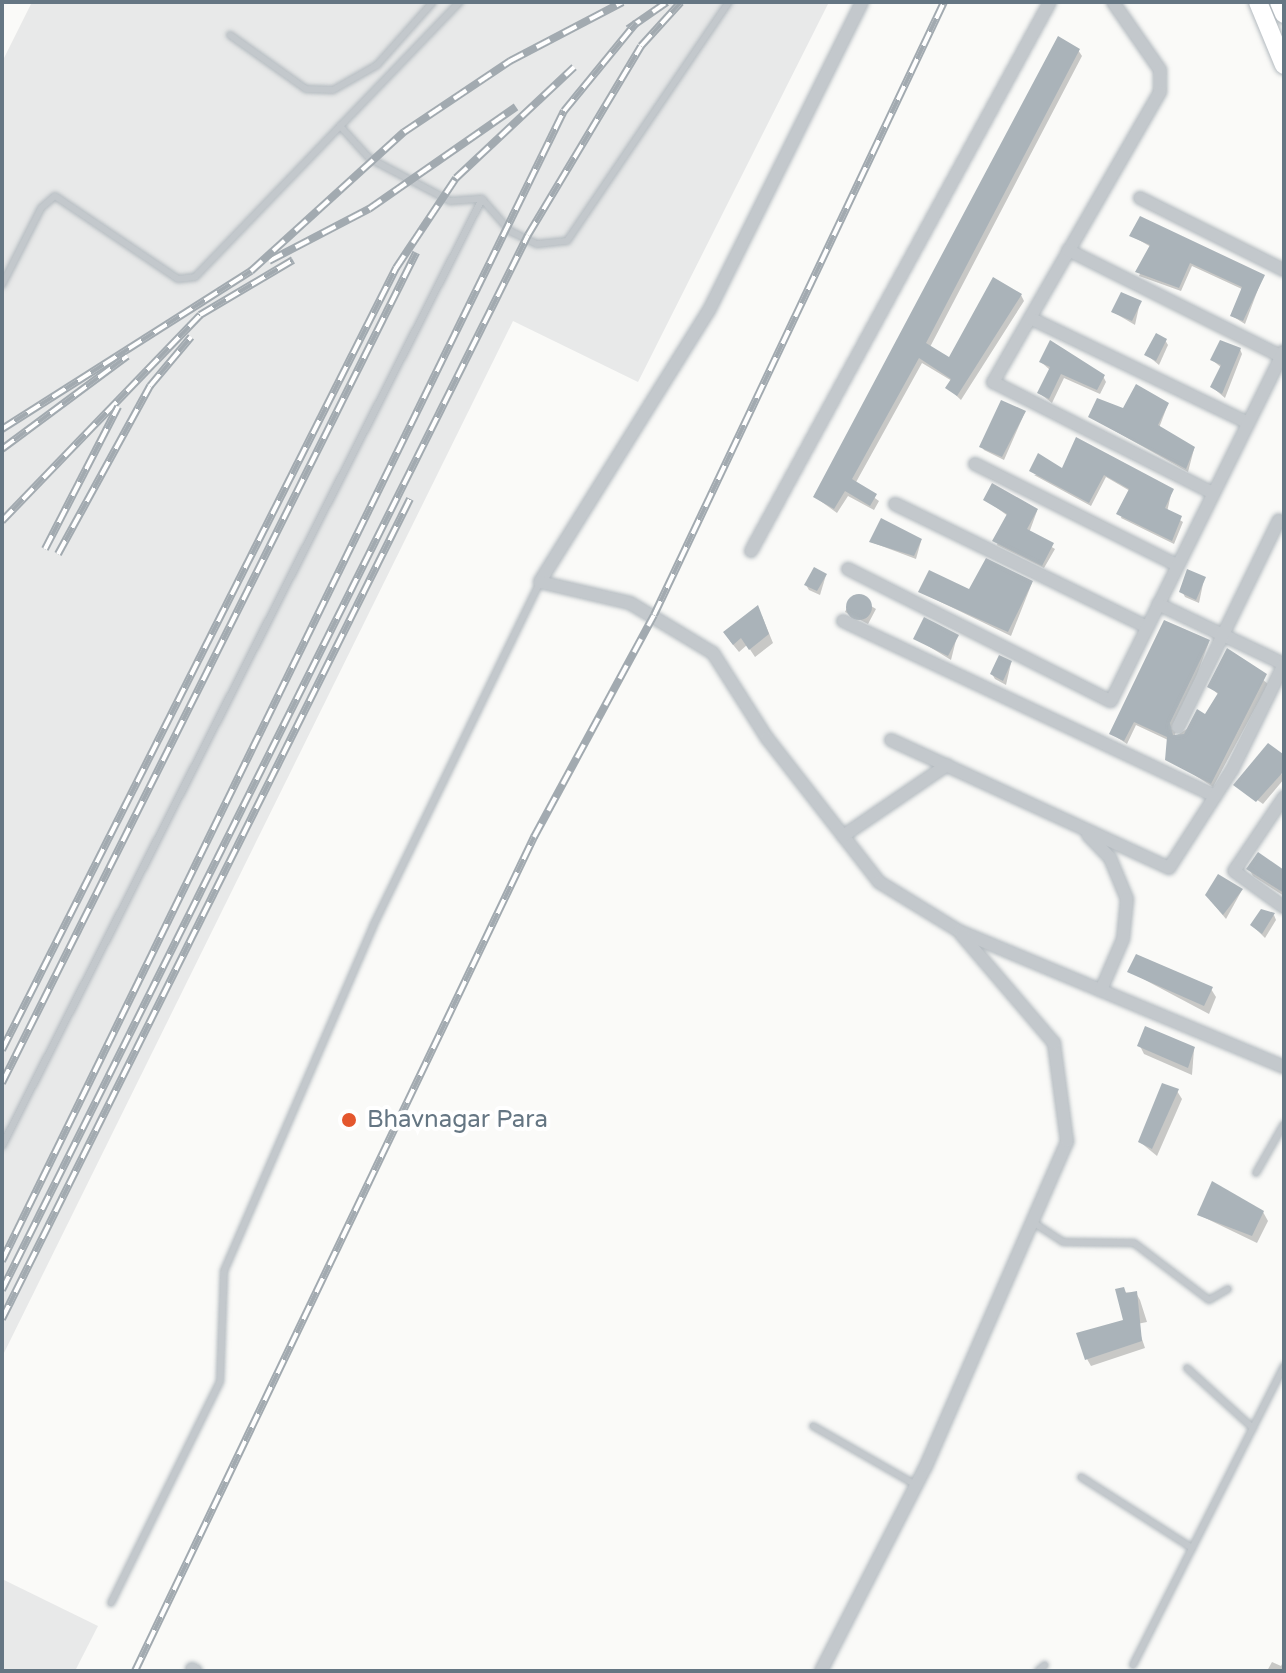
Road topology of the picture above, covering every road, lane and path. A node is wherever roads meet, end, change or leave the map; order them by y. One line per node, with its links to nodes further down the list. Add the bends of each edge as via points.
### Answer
1 (433, 2): 10 (lane, via 377,65 333,90 306,89)
2 (460, 2): 12 (lane)
3 (729, 2): 14 (lane, via 571,238 537,244 510,231)
4 (862, 2): 28 (street, via 709,310)
5 (1050, 2): 25 (street)
6 (1113, 2): 15 (street, via 1163,81)
7 (1258, 2): 11 (street)
8 (1279, 2): 9 (street)
9 (1284, 14)
10 (230, 35)
11 (1284, 65)
12 (340, 126): 14 (lane, via 369,158 450,201); 17 (lane, via 189,280 55,196 41,208)
13 (1140, 198): 16 (street)
14 (482, 199): 46 (lane)
15 (1068, 250): 18 (street); 19 (street)
16 (1284, 270)
17 (2, 285)
18 (1030, 318): 20 (street); 22 (street, via 993,382)
19 (1283, 354): 20 (street)
20 (1248, 423): 22 (street)
21 (975, 464): 26 (street)
22 (1213, 493): 26 (street)
23 (895, 504): 31 (street)
24 (1279, 520): 32 (street)
25 (751, 551)
26 (1177, 565): 29 (street)
27 (848, 569): 31 (street, via 1111,701)
28 (540, 582): 40 (street, via 630,603 713,653); 57 (lane, via 373,926 224,1271 220,1381)
29 (1158, 604): 31 (street); 32 (street)
30 (843, 621): 37 (street)
31 (1147, 627)
32 (1223, 635): 33 (street); 34 (street)
33 (1284, 664): 37 (street)
34 (1178, 727)
35 (891, 740): 36 (street)
36 (947, 765): 39 (street); 40 (street)
37 (1215, 796): 39 (street, via 1169,868)
38 (1284, 797): 41 (street, via 1234,871)
39 (1080, 827): 43 (street, via 1110,858 1127,899 1123,939)
40 (843, 836): 42 (street, via 879,882)
41 (1284, 907)
42 (959, 931): 43 (street); 48 (street, via 1054,1043 1067,1141)
43 (1101, 990): 44 (street)
44 (1284, 1067)
45 (1284, 1124): 47 (lane)
46 (2, 1146)
47 (1256, 1173)
48 (1031, 1221): 49 (lane, via 1063,1242 1134,1243 1209,1300); 55 (street)
49 (1228, 1289)
50 (1284, 1366): 53 (lane)
51 (1187, 1368): 53 (lane)
52 (813, 1426): 55 (lane)
53 (1253, 1428): 56 (lane)
54 (1081, 1477): 56 (lane)
55 (916, 1485): 60 (street)
56 (1192, 1548): 59 (lane)
57 (111, 1603)
58 (1045, 1665): 61 (lane)
59 (1133, 1665)
60 (821, 1671)
61 (1038, 1671)

